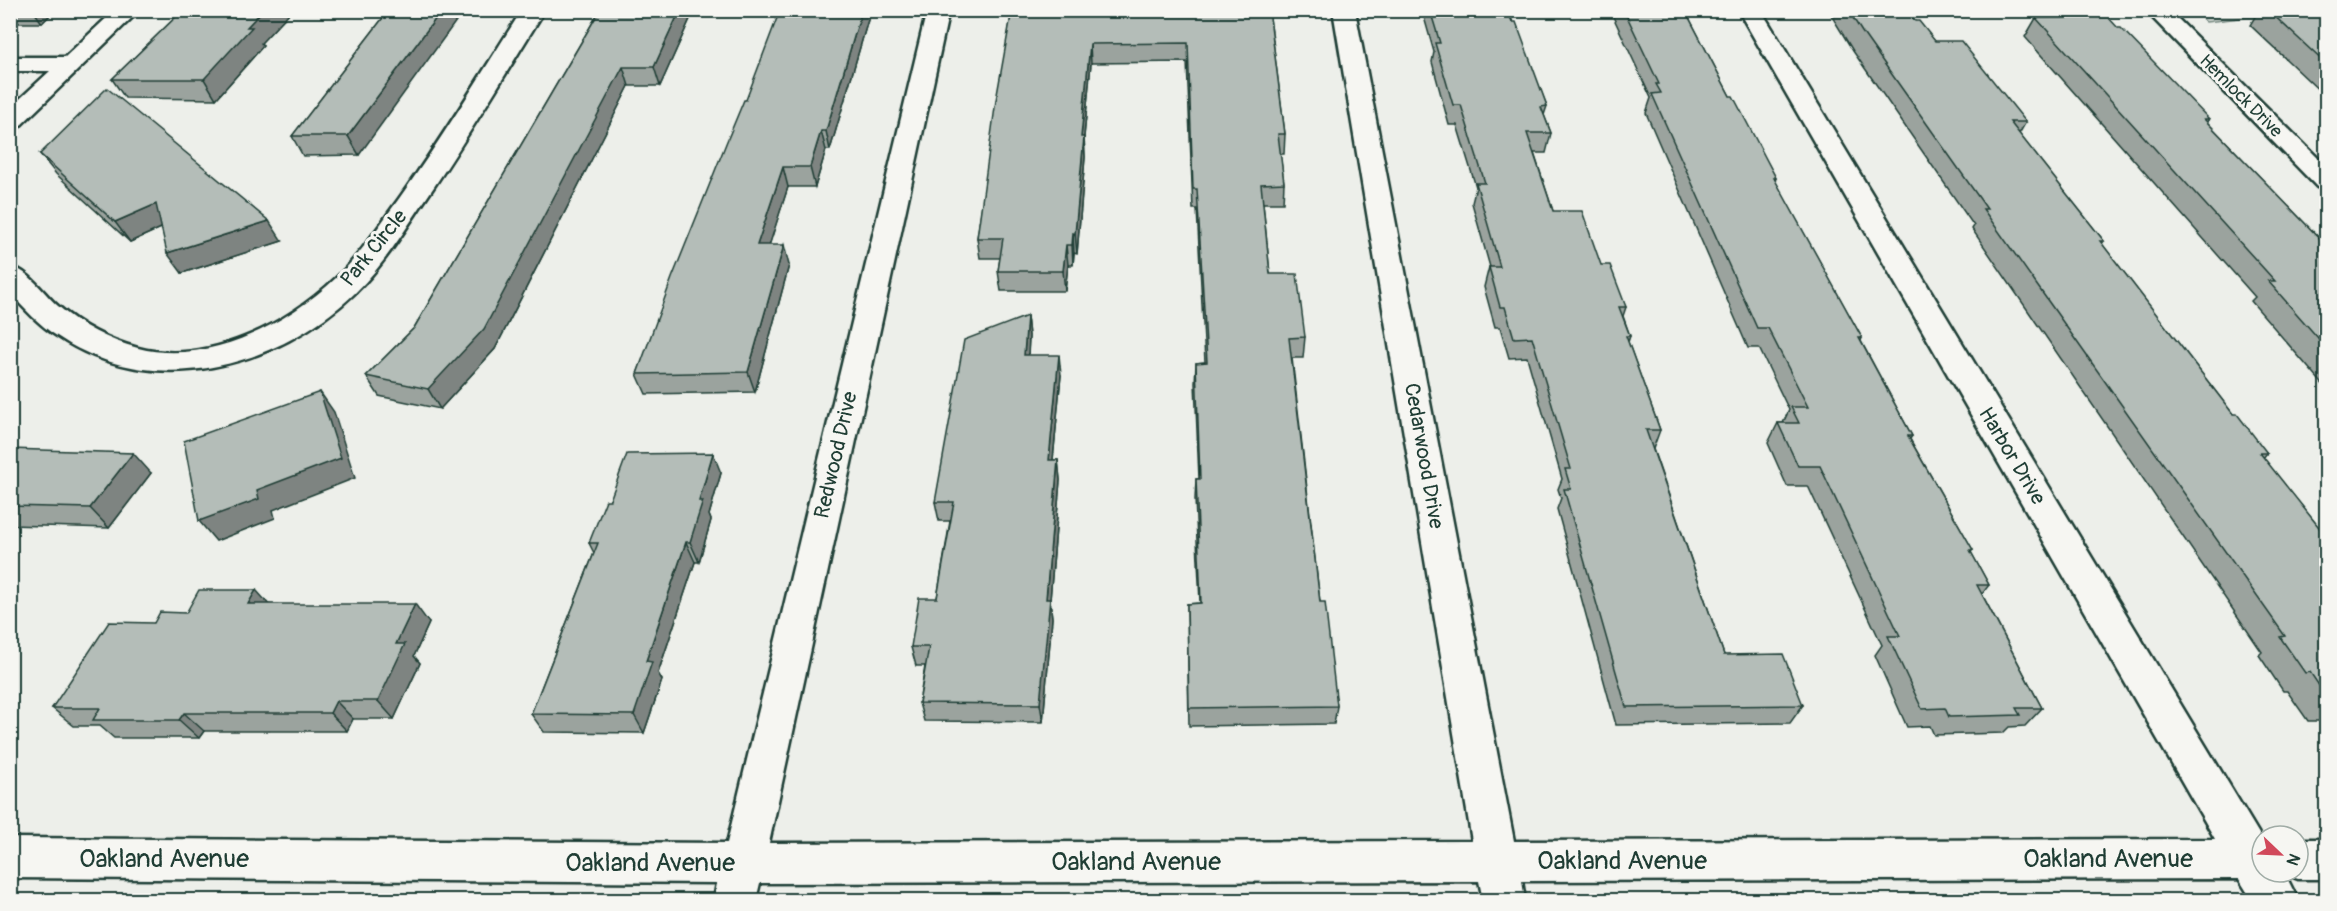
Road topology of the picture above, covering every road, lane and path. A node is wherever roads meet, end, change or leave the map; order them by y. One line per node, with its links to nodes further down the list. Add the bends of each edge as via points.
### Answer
1 (129, 10): 8 (street)
2 (534, 10): 11 (street, Park Circle, via 427,179 372,257 324,304 286,329 244,350 201,362 135,358 96,345 71,331 44,311)
3 (938, 10): 18 (street, Redwood Drive)
4 (1344, 10): 17 (street, Cedarwood Drive)
5 (1749, 10): 12 (street, Harbor Drive)
6 (2156, 10): 10 (street, Hemlock Drive)
7 (10, 64): 8 (street)
8 (70, 64): 9 (street)
9 (10, 122)
10 (2326, 181)
11 (10, 276)
12 (2250, 849)
13 (10, 858): 18 (street, Oakland Avenue)
14 (2250, 859): 17 (street, Oakland Avenue)
15 (2310, 859): 16 (street)
16 (2326, 859)
17 (1500, 881): 18 (street, Oakland Avenue)
18 (739, 882)
19 (2269, 884): 20 (street, Harbor Drive)
20 (2277, 900)

